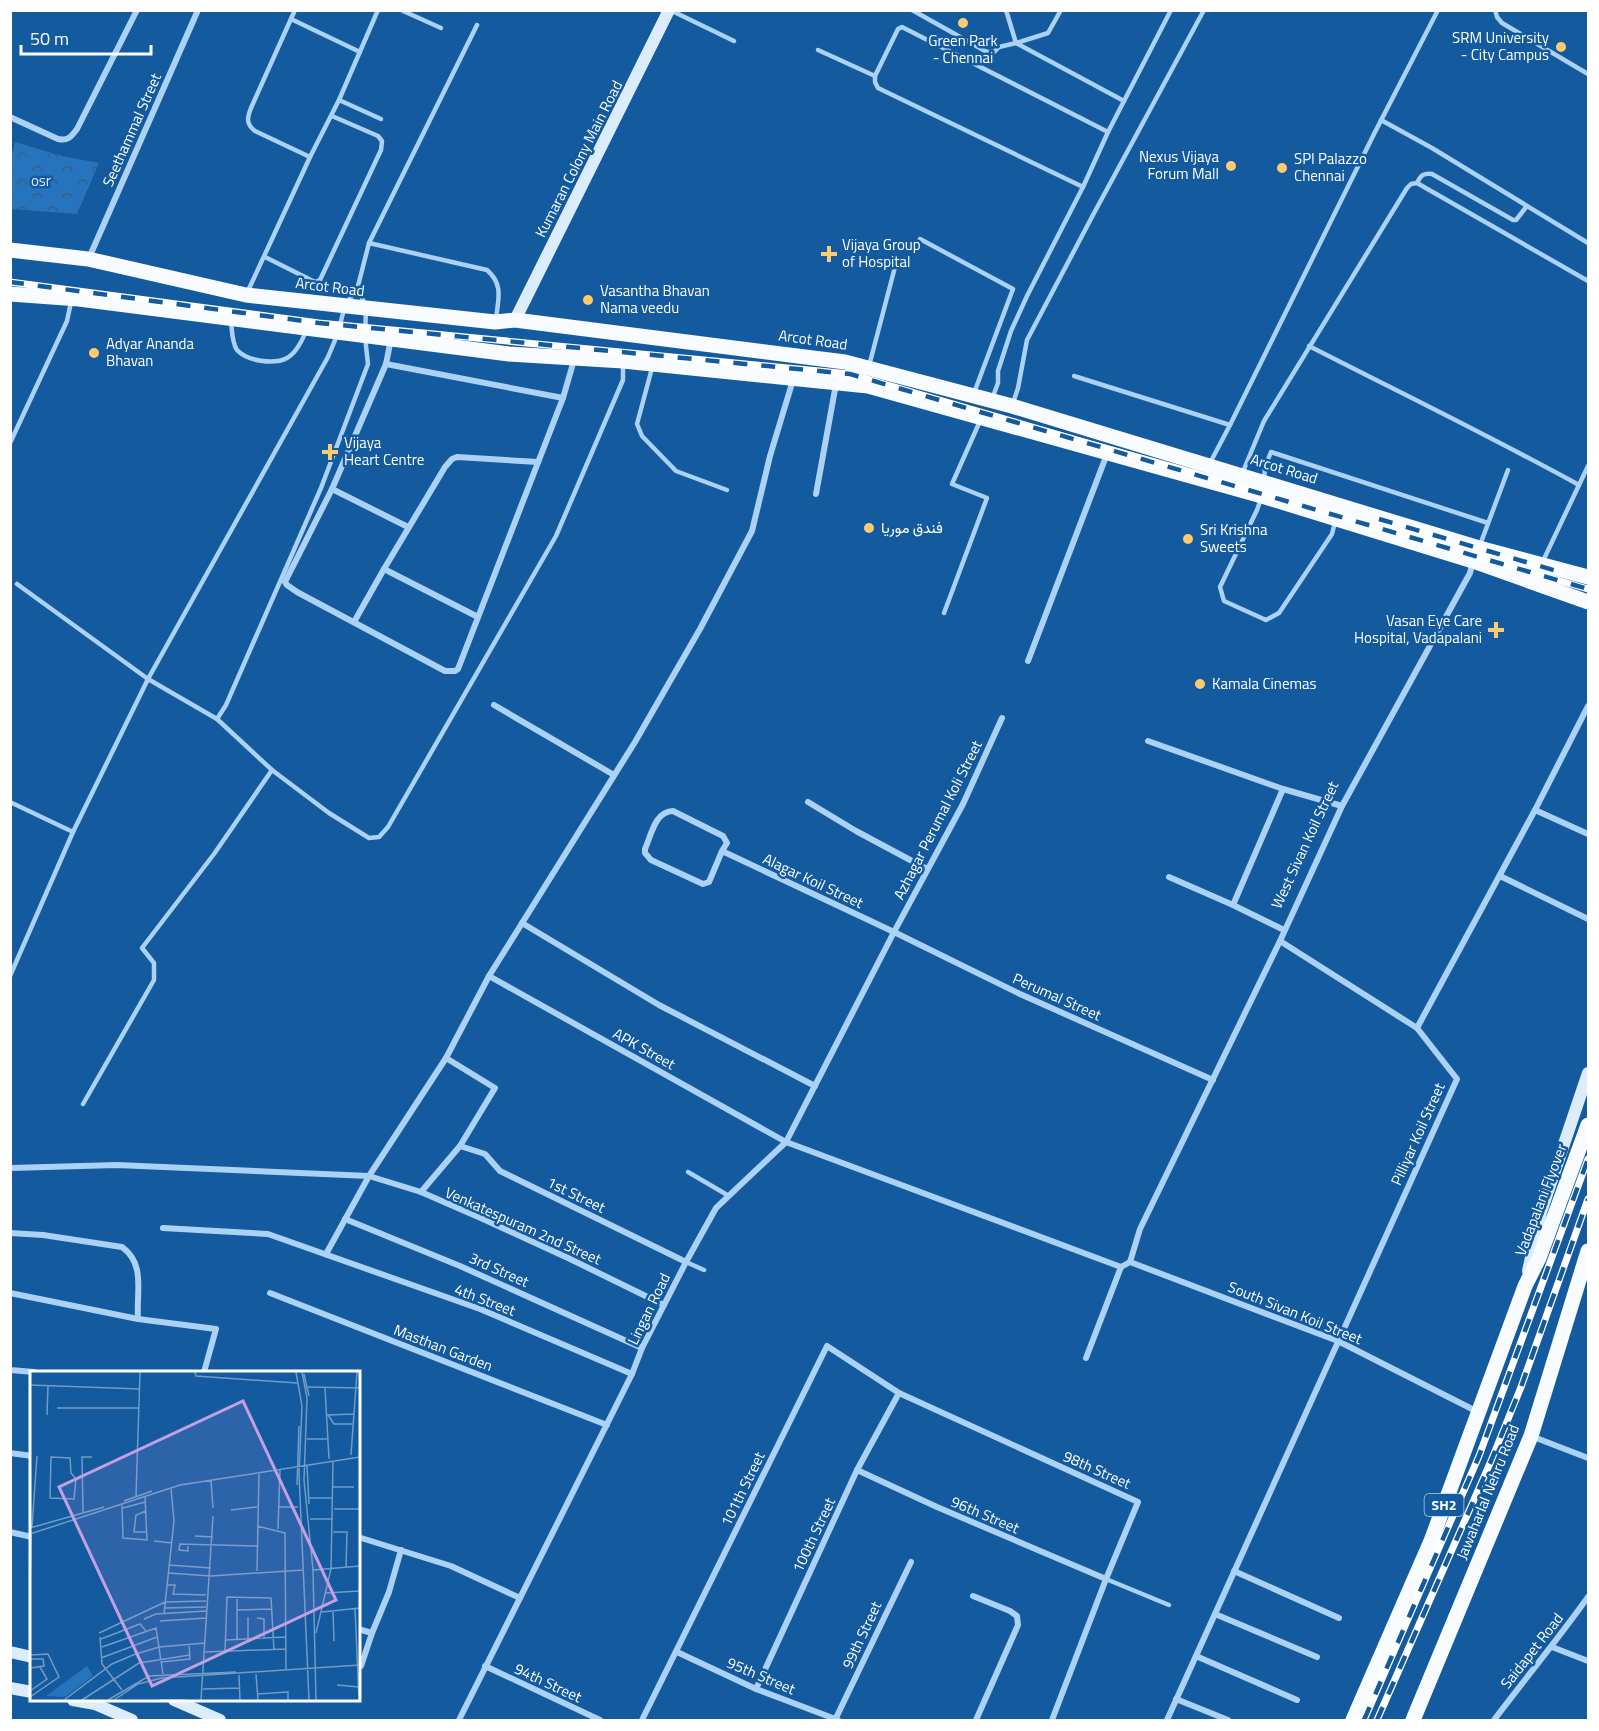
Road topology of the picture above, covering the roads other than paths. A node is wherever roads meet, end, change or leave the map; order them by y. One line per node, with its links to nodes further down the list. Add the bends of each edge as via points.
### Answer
1 (137, 10): 26 (street, via 70,139 58,140)
2 (198, 10): 39 (street, Seethammal Street)
3 (295, 10): 14 (lane)
4 (378, 10): 20 (lane)
5 (401, 10): 16 (lane)
6 (670, 10): 17 (lane); 49 (street, Kumaran Colony Main Road)
7 (912, 10): 18 (lane, via 987,52)
8 (1006, 10): 18 (lane)
9 (1060, 10): 18 (lane, via 1048,33)
10 (1171, 10): 24 (lane)
11 (1204, 10): 67 (lane, via 1027,340)
12 (1438, 10): 28 (lane)
13 (1495, 10): 21 (lane, via 1502,23)
14 (291, 19): 20 (lane); 30 (lane, via 248,120 255,131)
15 (477, 25): 35 (lane)
16 (441, 28)
17 (734, 41)
18 (1016, 43): 24 (lane)
19 (818, 50): 22 (lane)
20 (360, 52): 23 (lane)
21 (1588, 74)
22 (875, 76): 29 (lane, via 902,27); 32 (lane, via 878,88)
23 (339, 100): 25 (lane); 27 (lane)
24 (1124, 102): 29 (lane)
25 (332, 116): 30 (lane); 38 (lane, via 382,141 320,280 315,282)
26 (10, 117)
27 (381, 119)
28 (1381, 120): 33 (lane); 69 (lane)
29 (1108, 132): 32 (lane)
30 (310, 157): 38 (lane)
31 (1417, 183): 33 (lane, via 1421,175 1432,174 1513,220); 41 (lane); 55 (lane, via 1407,188)
32 (1083, 187): 66 (lane, via 1011,331)
33 (1527, 206): 36 (lane)
34 (920, 238): 64 (lane, via 1013,289)
35 (369, 243): 42 (lane); 50 (lane, via 487,270 500,291)
36 (1588, 243)
37 (10, 250): 39 (main road, Arcot Road)
38 (265, 257): 44 (lane)
39 (88, 259): 44 (main road, Arcot Road)
40 (895, 267): 60 (lane)
41 (1588, 281)
42 (358, 285): 46 (lane); 47 (lane)
43 (10, 294): 45 (main road, Arcot Road)
44 (246, 295): 46 (main road, Arcot Road)
45 (71, 299): 48 (main road, Arcot Road); 70 (lane, via 67,321)
46 (345, 306): 47 (main road, Arcot Road); 52 (lane)
47 (366, 309): 50 (main road, Arcot Road); 53 (lane)
48 (231, 319): 51 (main road, Arcot Road); 51 (lane, via 237,349 259,360 285,359)
49 (515, 320): 50 (main road, Arcot Road); 60 (main road, Arcot Road)
50 (495, 322)
51 (307, 329): 52 (main road, Arcot Road)
52 (338, 333): 53 (main road, Arcot Road); 98 (lane)
53 (365, 337): 54 (main road, Arcot Road); 102 (lane, via 368,364 321,488)
54 (391, 339): 56 (main road, Arcot Road); 58 (street)
55 (1309, 345): 76 (lane); 78 (lane)
56 (574, 359): 57 (main road, Arcot Road); 65 (street)
57 (623, 361): 59 (main road, Arcot Road); 104 (lane, via 623,380 556,536 388,827 379,837 369,838)
58 (386, 364): 65 (street); 79 (street)
59 (652, 365): 62 (main road, Arcot Road); 81 (lane, via 637,424 642,436 676,471)
60 (868, 368): 64 (main road, Arcot Road)
61 (1074, 376): 69 (lane)
62 (793, 380): 63 (main road, Arcot Road); 105 (street, via 752,531)
63 (836, 384): 68 (main road, Arcot Road, via 868,386); 82 (street)
64 (973, 395): 66 (main road, Arcot Road)
65 (563, 398): 72 (street)
66 (991, 400): 67 (main road, Arcot Road)
67 (1012, 406): 73 (main road, Arcot Road)
68 (981, 419): 71 (main road, Arcot Road); 94 (lane, via 952,484 987,498)
69 (1230, 425): 73 (lane)
70 (10, 443)
71 (1107, 454): 77 (main road, Arcot Road); 97 (street)
72 (538, 462): 85 (street, via 452,459); 95 (street)
73 (1209, 465): 76 (main road, Arcot Road)
74 (1588, 466): 78 (lane)
75 (1508, 470): 84 (lane)
76 (1234, 472): 77 (main road); 80 (main road, Arcot Road)
77 (1222, 485): 80 (main road, Arcot Road)
78 (1579, 485): 88 (lane)
79 (332, 489): 85 (street); 96 (street, via 285,582)
80 (1263, 489): 83 (main road, Arcot Road); 83 (lane, via 1257,510 1220,586 1224,601 1266,620 1279,613 1332,534); 84 (lane, via 1271,452); 86 (main road, Arcot Road)
81 (727, 490)
82 (816, 494)
83 (1336, 520): 86 (main road, Arcot Road)
84 (1488, 523): 87 (lane)
85 (408, 527): 89 (street)
86 (1401, 532): 87 (main road, Arcot Road)
87 (1476, 554): 88 (main road, Arcot Road); 91 (main road); 109 (street, West Sivan Koil Street, via 1470,573)
88 (1541, 564): 90 (main road, Arcot Road); 91 (lane)
89 (384, 569): 95 (street); 96 (street)
90 (1588, 577)
91 (1533, 583): 93 (main road)
92 (16, 584): 98 (lane)
93 (1588, 602)
94 (944, 613)
95 (478, 617): 96 (street, via 455,671 445,671)
96 (354, 622)
97 (1028, 661)
98 (148, 679): 102 (lane); 111 (lane)
99 (494, 705): 105 (street)
100 (1588, 706): 110 (street)
101 (1002, 718): 114 (street, Azhagar Perumal Koli Street, via 963,804)
102 (217, 720): 104 (lane)
103 (1148, 741): 106 (street)
104 (272, 770): 130 (lane, via 142,948 154,963 154,980)
105 (614, 775): 119 (street)
106 (1283, 789): 109 (street); 117 (street)
107 (10, 802): 111 (lane)
108 (808, 802): 114 (street)
109 (1342, 806): 120 (street, West Sivan Koil Street)
110 (1535, 810): 112 (street); 115 (street)
111 (73, 832): 123 (lane)
112 (1588, 834)
113 (723, 851): 113 (street, via 709,882 703,884 651,860 645,853 660,816 668,811 723,836 727,843); 121 (street, Alagar Koil Street)
114 (927, 869): 121 (street, Azhagar Perumal Koli Street)
115 (1500, 876): 118 (street); 125 (street)
116 (1169, 877): 117 (street)
117 (1233, 905): 120 (street)
118 (1588, 919)
119 (522, 922): 124 (street); 129 (street, via 659,1005)
120 (1284, 930): 122 (street, West Sivan Koil Street)
121 (894, 932): 128 (street, Perumal Street, via 1020,994); 129 (street, Lingan Road)
122 (1280, 941): 125 (street, Pilliyar Koil Street); 128 (street, West Sivan Koil Street)
123 (10, 976)
124 (489, 976): 126 (street); 132 (street, APK Street)
125 (1417, 1028): 154 (street, Pilliyar Koil Street, via 1456,1079)
126 (446, 1058): 133 (street, via 495,1088); 136 (street)
127 (1588, 1073): 149 (street, via 1541,1212)
128 (1213, 1080): 145 (street, West Sivan Koil Street, via 1140,1229)
129 (815, 1086): 132 (street, Lingan Road)
130 (83, 1104)
131 (1588, 1125): 149 (main road, Vadapalani Flyover / SH2)
132 (786, 1142): 138 (street, Lingan Road); 146 (street, APK Street)
133 (460, 1146): 137 (street); 144 (street, 1st Street, via 485,1154 500,1171)
134 (10, 1168): 136 (street, Venkatespuram 2nd Street, via 117,1165)
135 (688, 1172): 138 (lane)
136 (369, 1176): 137 (street, Venkatespuram 2nd Street); 139 (street)
137 (421, 1192): 152 (street, Venkatespuram 2nd Street)
138 (729, 1196): 144 (street, Lingan Road, via 716,1208)
139 (345, 1219): 143 (street); 155 (street, 3rd Street)
140 (163, 1228): 143 (street, 4th Street, via 268,1234)
141 (10, 1233): 153 (street, via 122,1247 130,1252 137,1263)
142 (1588, 1251): 148 (main road)
143 (326, 1254): 160 (street, 4th Street, via 480,1309)
144 (686, 1262): 147 (lane); 152 (street, Lingan Road)
145 (1130, 1262): 146 (street); 154 (street, South Sivan Koil Street)
146 (1121, 1267): 156 (street)
147 (704, 1270)
148 (1585, 1274): 164 (main road, Jawaharlal Nehru Road, via 1572,1304)
149 (1525, 1286): 162 (main road, SH2)
150 (10, 1293): 153 (street)
151 (270, 1293): 163 (street, Masthan Garden)
152 (664, 1305): 155 (street, Lingan Road)
153 (138, 1319): 158 (street, via 216,1329)
154 (1338, 1341): 162 (street, South Sivan Koil Street); 174 (street)
155 (642, 1348): 160 (street, Lingan Road)
156 (1086, 1358)
157 (10, 1370): 159 (street)
158 (204, 1371)
159 (30, 1372)
160 (632, 1374): 163 (street, Lingan Road)
161 (899, 1393): 168 (street, 100th Street); 175 (street, 98th Street, via 1138,1502); 186 (street, 101th Street, via 827,1346)
162 (1478, 1412): 210 (main road, SH2, via 1431,1540)
163 (607, 1425): 178 (street, Lingan Road)
164 (1532, 1436): 167 (street); 211 (main road, Jawaharlal Nehru Road)
165 (10, 1453): 166 (street)
166 (30, 1456)
167 (1588, 1458)
168 (857, 1470): 175 (street, 96th Street); 194 (street, 100th Street)
169 (10, 1532): 170 (street)
170 (30, 1537)
171 (360, 1538): 172 (street)
172 (401, 1550): 178 (street, via 451,1566); 183 (street)
173 (911, 1562): 205 (street, 99th Street)
174 (1234, 1571): 180 (street); 181 (street)
175 (1106, 1579): 179 (lane); 207 (street, 98th Street)
176 (973, 1596): 206 (street, via 1010,1611 1017,1616 1018,1625)
177 (1588, 1597): 184 (street, Saidapet Road)
178 (520, 1598): 192 (street, Lingan Road)
179 (1169, 1605)
180 (1215, 1614): 187 (street); 189 (street)
181 (1339, 1618)
182 (360, 1630): 183 (street)
183 (372, 1633): 191 (street)
184 (1552, 1647): 190 (street); 212 (street, Saidapet Road)
185 (10, 1652): 188 (street)
186 (677, 1652): 194 (street, 95th Street); 204 (street, 101th Street)
187 (1196, 1656): 196 (street); 197 (street)
188 (30, 1657)
189 (1317, 1657)
190 (1588, 1661)
191 (360, 1666)
192 (485, 1666): 202 (street, Lingan Road); 203 (street, 94th Street)
193 (10, 1688): 195 (street)
194 (756, 1689): 205 (street, 95th Street)
195 (30, 1692)
196 (1176, 1699): 208 (street); 209 (street)
197 (1297, 1700)
198 (78, 1701): 200 (street)
199 (176, 1701): 201 (street)
200 (132, 1720)
201 (220, 1720)
202 (459, 1720)
203 (600, 1720)
204 (642, 1720)
205 (837, 1720)
206 (976, 1720)
207 (1053, 1720)
208 (1167, 1720)
209 (1228, 1720)
210 (1353, 1720)
211 (1413, 1720)
212 (1494, 1720)

